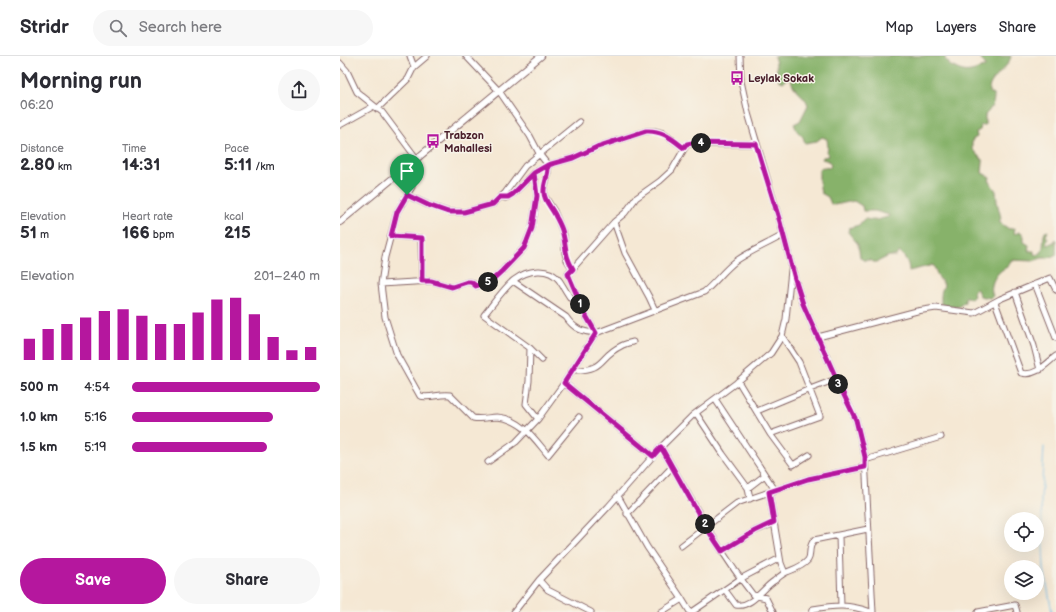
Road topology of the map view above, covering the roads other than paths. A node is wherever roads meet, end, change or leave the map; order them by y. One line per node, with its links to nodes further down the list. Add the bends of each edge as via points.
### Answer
1 (410, 56): 7 (street)
2 (428, 56): 7 (street)
3 (466, 56): 8 (street)
4 (541, 56): 8 (street)
5 (740, 56): 12 (street, via 742,86)
6 (340, 63): 9 (street, via 357,92)
7 (414, 68): 9 (street, via 408,79)
8 (499, 91): 14 (street); 15 (street)
9 (376, 107): 11 (street); 15 (street)
10 (580, 122): 14 (street)
11 (340, 125)
12 (756, 144): 13 (street, via 692,143); 23 (street)
13 (684, 148): 16 (street, via 663,133 646,131); 22 (street, via 672,170 636,198 625,213)
14 (540, 155): 16 (street); 20 (street, via 525,166)
15 (417, 159): 17 (street)
16 (548, 165): 18 (street); 26 (street, via 544,196 564,234 567,260)
17 (406, 168): 19 (street, via 412,179 412,187); 21 (street)
18 (534, 173): 20 (street, via 513,194 506,198); 27 (street, via 537,196 532,228 524,248 502,271 491,281 476,286 471,282 452,287)
19 (407, 195): 20 (street, via 448,212 464,212 493,204); 24 (street, via 397,212)
20 (500, 197)
21 (340, 222)
22 (614, 222): 26 (street); 35 (street, via 625,253)
23 (783, 235): 25 (street); 35 (street, via 737,260 704,292)
24 (391, 236): 27 (street, via 422,238); 29 (street)
25 (792, 267): 37 (street); 38 (street, via 803,304)
26 (573, 269): 34 (street, via 568,274)
27 (422, 281): 29 (street)
28 (513, 281): 34 (street, via 523,274 547,272 558,278 576,305); 36 (street, via 566,317 576,328); 41 (street, via 484,315)
29 (381, 284): 55 (street, via 385,317 397,354 420,396 450,395 473,418 507,419)
30 (1035, 284): 31 (street, via 1050,278); 32 (street); 39 (street)
31 (1056, 290)
32 (1015, 292): 33 (street); 45 (street)
33 (995, 302): 38 (street, via 974,313 936,308); 45 (street, via 1021,373)
34 (583, 309): 36 (street)
35 (655, 310): 36 (street)
36 (596, 333): 44 (street)
37 (782, 336): 47 (street, via 771,353); 49 (street, via 799,362)
38 (818, 337): 46 (street)
39 (1056, 338)
40 (632, 342): 44 (street, via 620,346 593,368)
41 (530, 348): 43 (street); 54 (street, via 530,381 526,404)
42 (1056, 356): 45 (street)
43 (542, 360)
44 (573, 370): 48 (street)
45 (1040, 370)
46 (836, 379): 49 (street); 61 (street, via 856,420)
47 (738, 381): 50 (street); 51 (street)
48 (564, 383): 54 (street); 60 (street)
49 (810, 388): 51 (street); 56 (street, via 820,416)
50 (715, 399): 52 (street); 65 (street)
51 (757, 411): 56 (street)
52 (696, 413): 58 (street); 66 (street)
53 (578, 417): 55 (street, via 548,455)
54 (538, 419): 55 (street)
55 (528, 430): 62 (street)
56 (770, 434): 59 (street, via 793,465)
57 (941, 437): 61 (street)
58 (661, 447): 60 (street); 63 (street)
59 (809, 455)
60 (653, 456): 69 (street)
61 (865, 460): 64 (street)
62 (488, 462)
63 (672, 467): 71 (street); 73 (street)
64 (865, 467): 67 (street, via 808,479); 74 (street)
65 (765, 475): 66 (street); 67 (street)
66 (748, 488): 70 (street)
67 (775, 490): 68 (street)
68 (769, 492): 70 (street); 72 (street)
69 (618, 496): 71 (street); 81 (street)
70 (750, 499): 73 (street, via 737,503)
71 (627, 514): 84 (street)
72 (774, 522): 77 (street); 78 (street)
73 (706, 527): 76 (street); 77 (street)
74 (868, 529): 75 (street); 92 (street)
75 (839, 536): 79 (street, via 814,540 810,546 808,559 798,568); 85 (street)
76 (681, 546)
77 (722, 551): 80 (street)
78 (780, 558): 79 (street); 80 (street)
79 (785, 572): 83 (street)
80 (740, 579): 82 (street); 83 (street, via 753,595)
81 (539, 580): 86 (street); 87 (street, via 548,590)
82 (725, 590): 83 (street, via 738,606); 89 (street)
83 (758, 596): 90 (street, via 766,598)
84 (682, 599): 88 (street); 89 (street)
85 (841, 606): 91 (street, via 813,609); 92 (street)
86 (514, 612)
87 (591, 612)
88 (661, 612)
89 (691, 612)
90 (773, 612)
91 (812, 612)
92 (872, 612)
93 (978, 612): 94 (street, via 1015,605)
94 (1017, 612)

